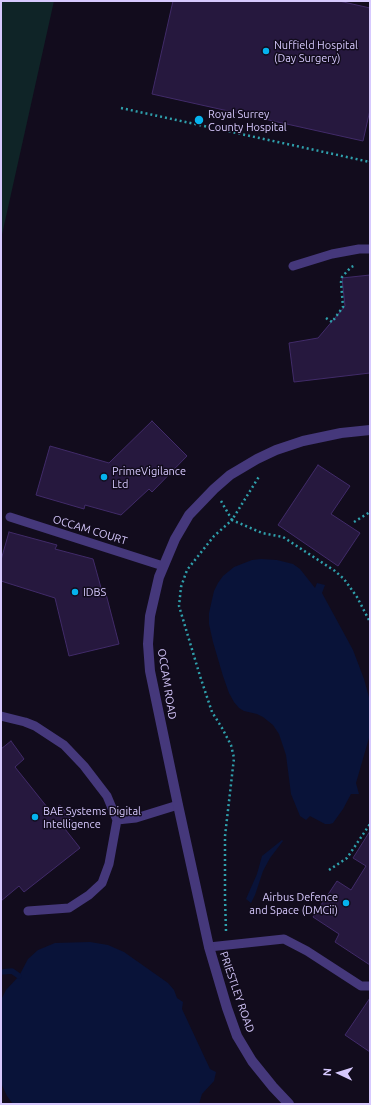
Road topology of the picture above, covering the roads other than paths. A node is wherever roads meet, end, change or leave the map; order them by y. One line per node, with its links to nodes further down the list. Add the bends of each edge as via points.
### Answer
1 (370, 249): 2 (lane, via 332,254)
2 (293, 266)
3 (370, 430): 5 (street, OCCAM ROAD, via 303,441 256,459 230,476 190,515)
4 (10, 517): 5 (lane, OCCAM COURT)
5 (163, 566): 7 (street, OCCAM ROAD, via 154,597 148,644 150,671)
6 (1, 716): 8 (lane, via 35,726 64,745 107,796)
7 (178, 805): 8 (lane, via 136,818); 10 (street, OCCAM ROAD)
8 (117, 820): 9 (lane, via 109,864 102,883 69,908)
9 (28, 911)
10 (209, 947): 11 (lane, PRIESTLEY ROAD, via 284,939 361,986); 12 (street, PRIESTLEY ROAD, via 237,1036 252,1062)
11 (370, 986)
12 (289, 1104)

